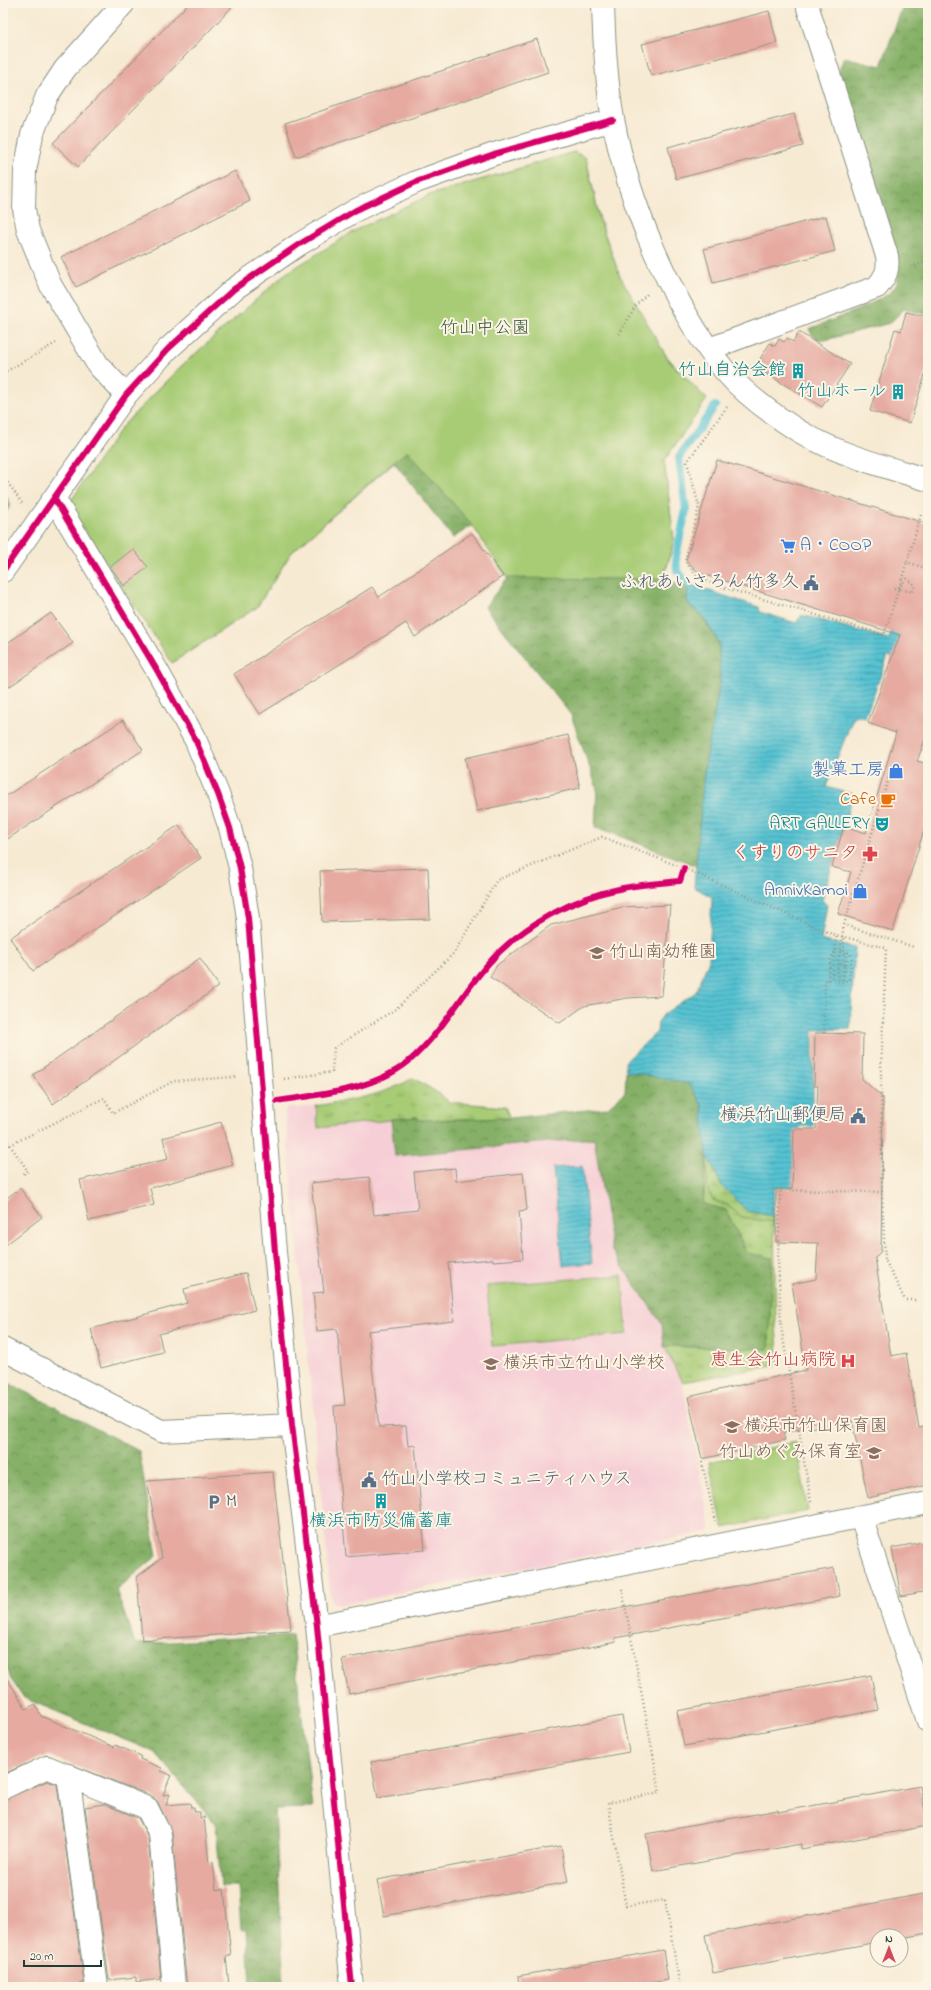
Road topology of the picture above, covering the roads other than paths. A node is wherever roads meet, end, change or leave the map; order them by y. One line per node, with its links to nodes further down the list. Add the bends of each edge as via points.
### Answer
1 (124, 3): 6 (street, via 65,69 47,96 32,134 25,171 24,209 28,230 50,284 98,365)
2 (603, 3): 4 (street, via 606,68)
3 (809, 3): 5 (street, via 810,14 887,256 886,275 877,287)
4 (613, 120): 5 (street, via 628,180 652,243 688,318); 6 (street, via 494,154 416,182 356,210 298,245 234,289 168,349)
5 (709, 349): 7 (street, via 726,372 752,398 786,423 822,444)
6 (126, 395): 8 (street)
7 (928, 480)
8 (54, 498): 9 (street); 11 (street, via 158,672 196,741 218,794 240,868 248,918 274,1244)
9 (3, 571)
10 (3, 1349): 11 (street, via 161,1431)
11 (292, 1425): 14 (street)
12 (928, 1503): 13 (street)
13 (861, 1517): 14 (street); 15 (street)
14 (317, 1626): 20 (street)
15 (928, 1721)
16 (68, 1775): 17 (street, via 47,1767); 18 (street); 19 (street, via 147,1808 160,1834)
17 (3, 1788)
18 (97, 1987)
19 (174, 1987)
20 (352, 1987)

